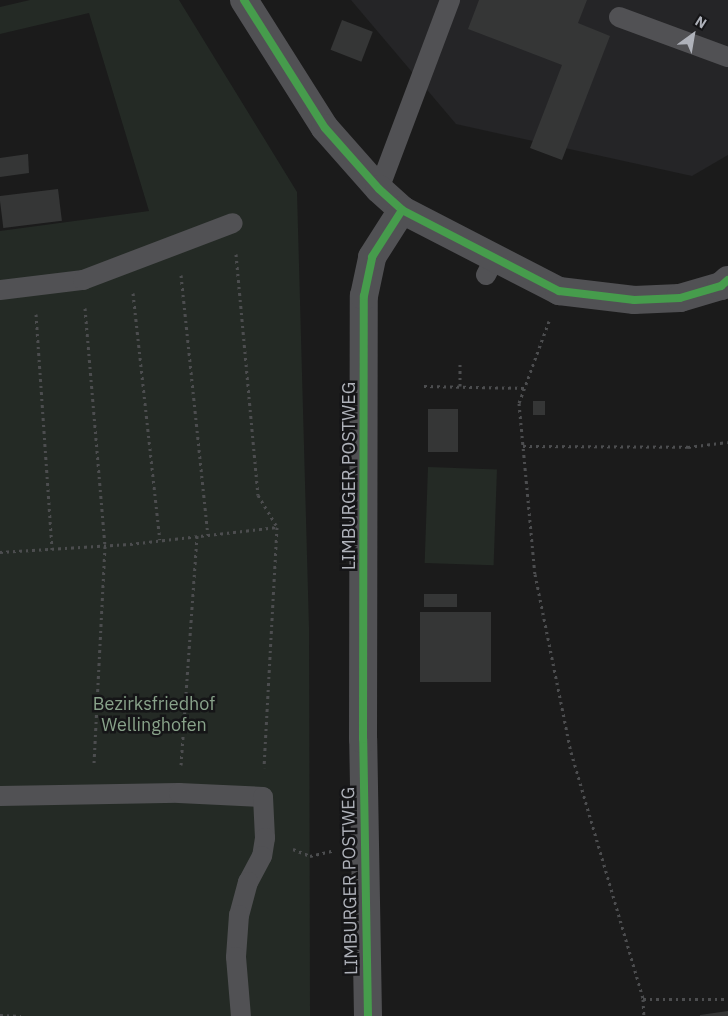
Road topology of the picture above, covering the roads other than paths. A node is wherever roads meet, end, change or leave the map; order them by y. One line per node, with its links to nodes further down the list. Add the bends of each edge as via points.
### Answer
1 (244, 0): 5 (street, via 325,128)
2 (450, 0): 5 (lane)
3 (619, 17): 4 (lane)
4 (728, 57)
5 (379, 189): 6 (street)
6 (402, 210): 8 (street, via 490,267 560,291 634,300 680,298 721,286); 12 (street, LIMBURGER POSTWEG, via 372,257 364,296)
7 (233, 223): 9 (lane, via 83,280)
8 (728, 280)
9 (0, 290)
10 (0, 796): 11 (lane, via 179,793 263,797 262,856 248,882 239,915 236,957)
11 (241, 1016)
12 (368, 1016)

